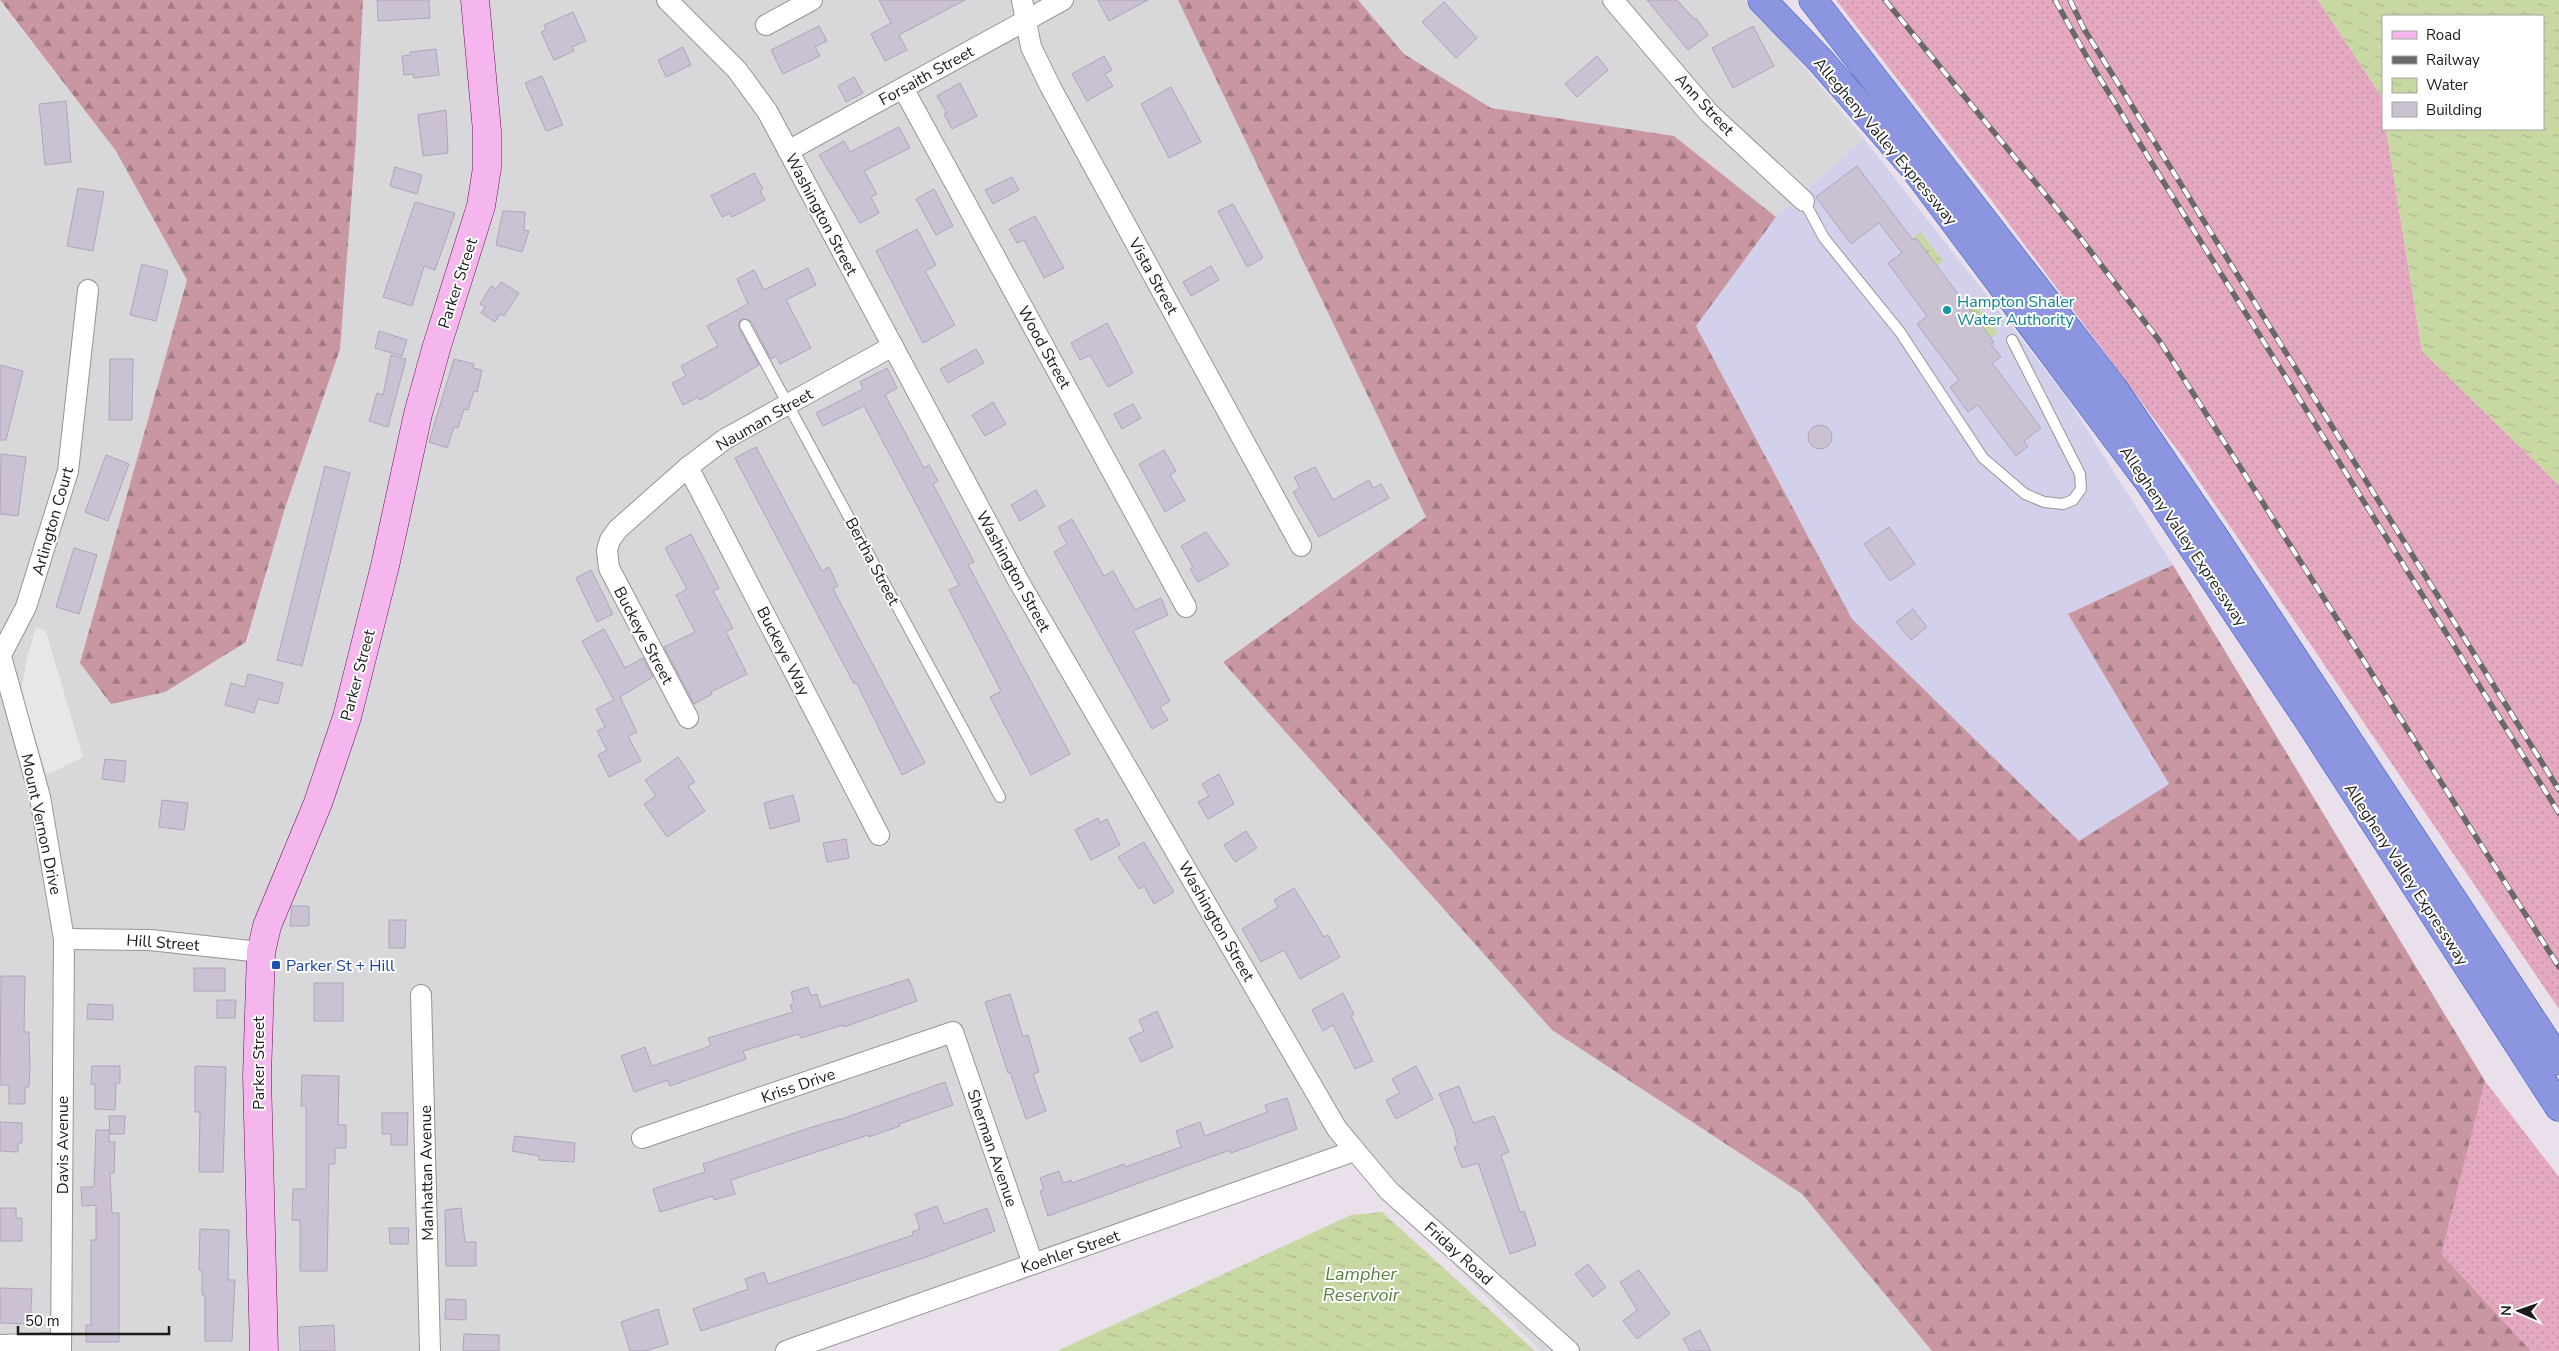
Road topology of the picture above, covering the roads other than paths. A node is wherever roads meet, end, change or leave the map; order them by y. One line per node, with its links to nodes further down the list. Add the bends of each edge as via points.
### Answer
1 (475, 0): 28 (street, Parker Street, via 487,131 482,206 418,414 385,566 346,717 318,803 267,926)
2 (667, 0): 12 (street, Washington Street, via 754,90)
3 (812, 0): 10 (street)
4 (1022, 0): 9 (street, Vista Street)
5 (1063, 0): 9 (street, Forsaith Street)
6 (1613, 0): 13 (street, Ann Street, via 1709,113)
7 (1762, 0): 32 (highway, Allegheny Valley Expressway, via 1820,60 1915,169 2149,482 2307,718)
8 (1811, 0): 31 (highway, Allegheny Valley Expressway, via 2114,389)
9 (1026, 20): 11 (street, Forsaith Street); 20 (street, Vista Street, via 1031,47 1051,88)
10 (766, 25)
11 (903, 88): 12 (street, Forsaith Street); 22 (street, Wood Street)
12 (788, 150): 17 (street, Washington Street)
13 (1804, 201): 16 (lane, via 1824,238 1900,332 1984,458 2025,494 2044,502 2063,504 2073,500 2081,489 2080,474)
14 (88, 290): 23 (street, Arlington Court, via 68,472 26,607)
15 (745, 325): 18 (lane, Bertha Street)
16 (2012, 340)
17 (893, 346): 18 (street, Nauman Street); 34 (street, Washington Street, via 1081,692 1317,1095)
18 (789, 405): 19 (street, Nauman Street, via 725,439); 25 (lane, Bertha Street)
19 (688, 467): 21 (street, Nauman Street, via 618,529); 26 (street, Buckeye Way)
20 (1301, 546)
21 (607, 550): 24 (street, Buckeye Street, via 609,568)
22 (1186, 607)
23 (0, 654): 27 (street, Mount Vernon Drive, via 40,797)
24 (688, 718)
25 (1000, 797)
26 (879, 835)
27 (64, 938): 28 (street, Hill Street, via 150,940); 37 (street, Davis Avenue)
28 (262, 952): 38 (street, Parker Street, via 257,1076)
29 (421, 995): 39 (street, Manhattan Avenue)
30 (953, 1032): 33 (street, Kriss Drive); 35 (street, Sherman Avenue)
31 (2559, 1061)
32 (2559, 1107)
33 (642, 1138)
34 (1354, 1151): 35 (street, Koehler Street); 41 (street, Friday Road, via 1389,1191)
35 (1033, 1264): 40 (street, Koehler Street)
36 (0, 1345): 37 (street)
37 (61, 1347)
38 (264, 1351)
39 (430, 1351)
40 (786, 1351)
41 (1569, 1351)

